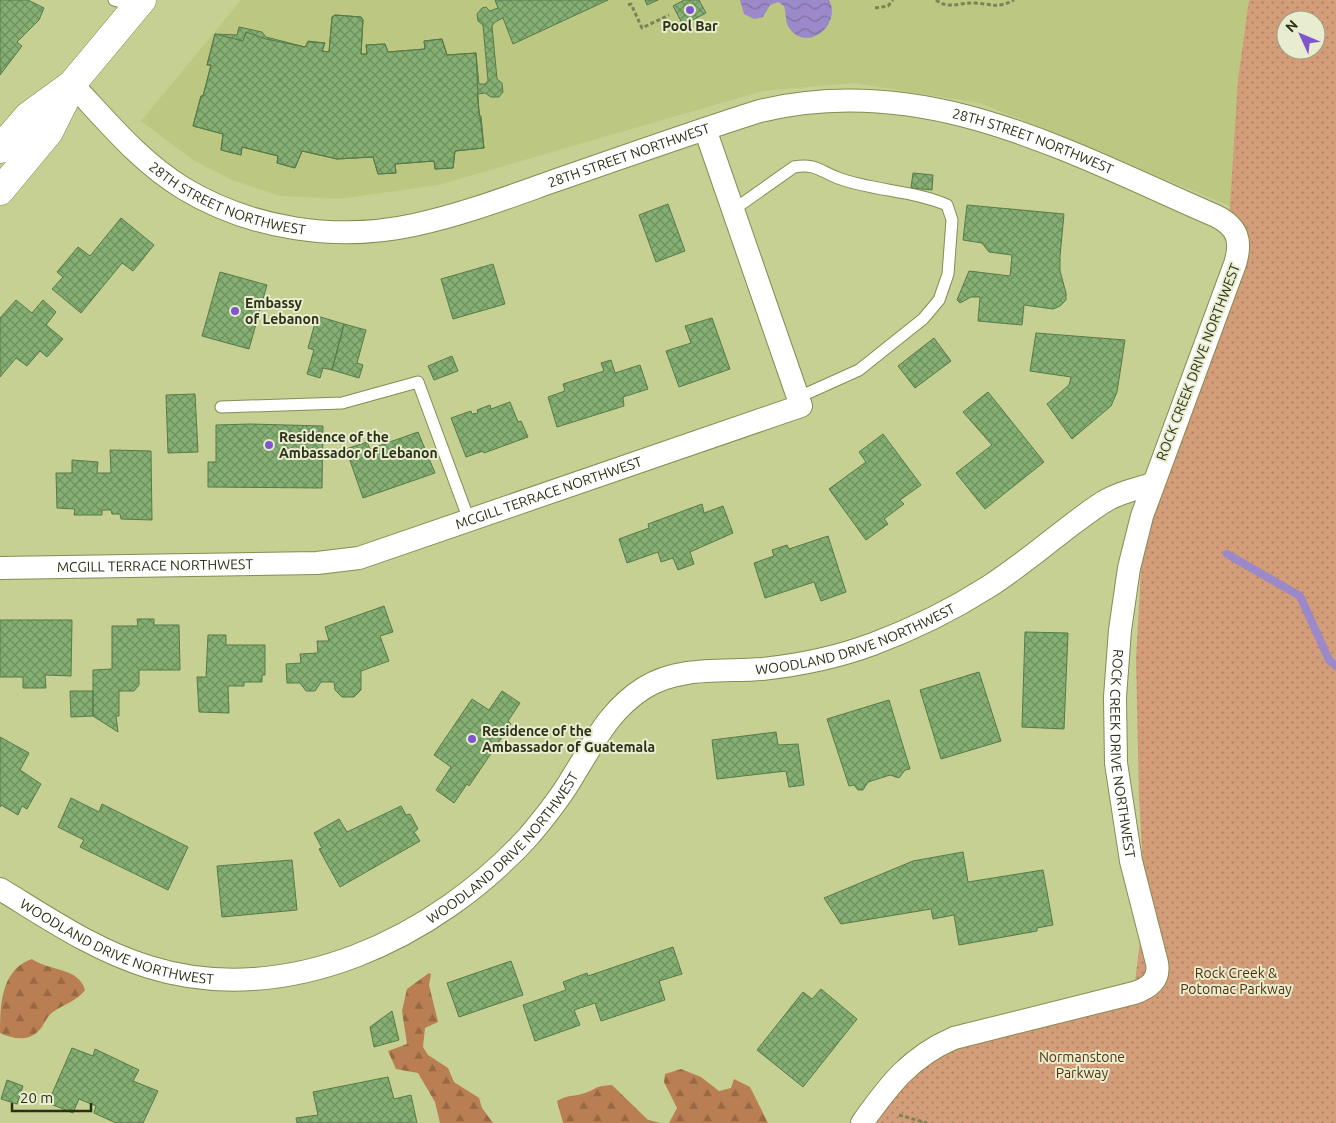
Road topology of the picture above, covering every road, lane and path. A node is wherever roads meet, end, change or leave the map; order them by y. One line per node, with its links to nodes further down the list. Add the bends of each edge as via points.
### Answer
1 (893, 0): 6 (path, via 888,6)
2 (936, 0): 3 (path, via 947,6 974,3 990,7)
3 (1014, 0)
4 (131, 2): 8 (main road)
5 (628, 5): 7 (path, via 631,4 642,28)
6 (875, 8)
7 (669, 15)
8 (72, 84): 9 (street, 28TH STREET NORTHWEST, via 139,155 196,195 246,217 329,232 390,229 435,220); 10 (main road, via 28,116); 11 (main road, via 49,132)
9 (705, 129): 12 (street); 13 (street, 28TH STREET NORTHWEST, via 760,111 808,102 859,101 925,106 1016,130)
10 (0, 149)
11 (0, 191)
12 (733, 210): 14 (street); 14 (lane, via 794,167 806,165 863,186 929,197 946,205 952,220 948,274 939,300 923,319 859,370)
13 (1216, 216): 16 (street, ROCK CREEK DRIVE NORTHWEST, via 1230,224 1238,236 1238,254)
14 (798, 397): 17 (street, MCGILL TERRACE NORTHWEST, via 801,406)
15 (221, 407): 17 (lane, via 342,403 418,382)
16 (1152, 484): 19 (street, WOODLAND DRIVE NORTHWEST, via 1105,501 989,586 948,611 897,635 814,661 758,669 689,673 650,684 613,714 555,804 500,865 439,914 363,953 318,968 283,975 254,978 190,976 151,968 112,954); 21 (street, ROCK CREEK DRIVE NORTHWEST, via 1124,595 1116,663 1115,732 1126,831 1138,894 1157,963 1156,977 1149,986 1134,993 942,1043 922,1054 903,1071)
17 (469, 520): 18 (street, MCGILL TERRACE NORTHWEST, via 374,553 329,562)
18 (0, 568)
19 (0, 889)
20 (898, 1115): 22 (path)
21 (862, 1123)
22 (927, 1123)

